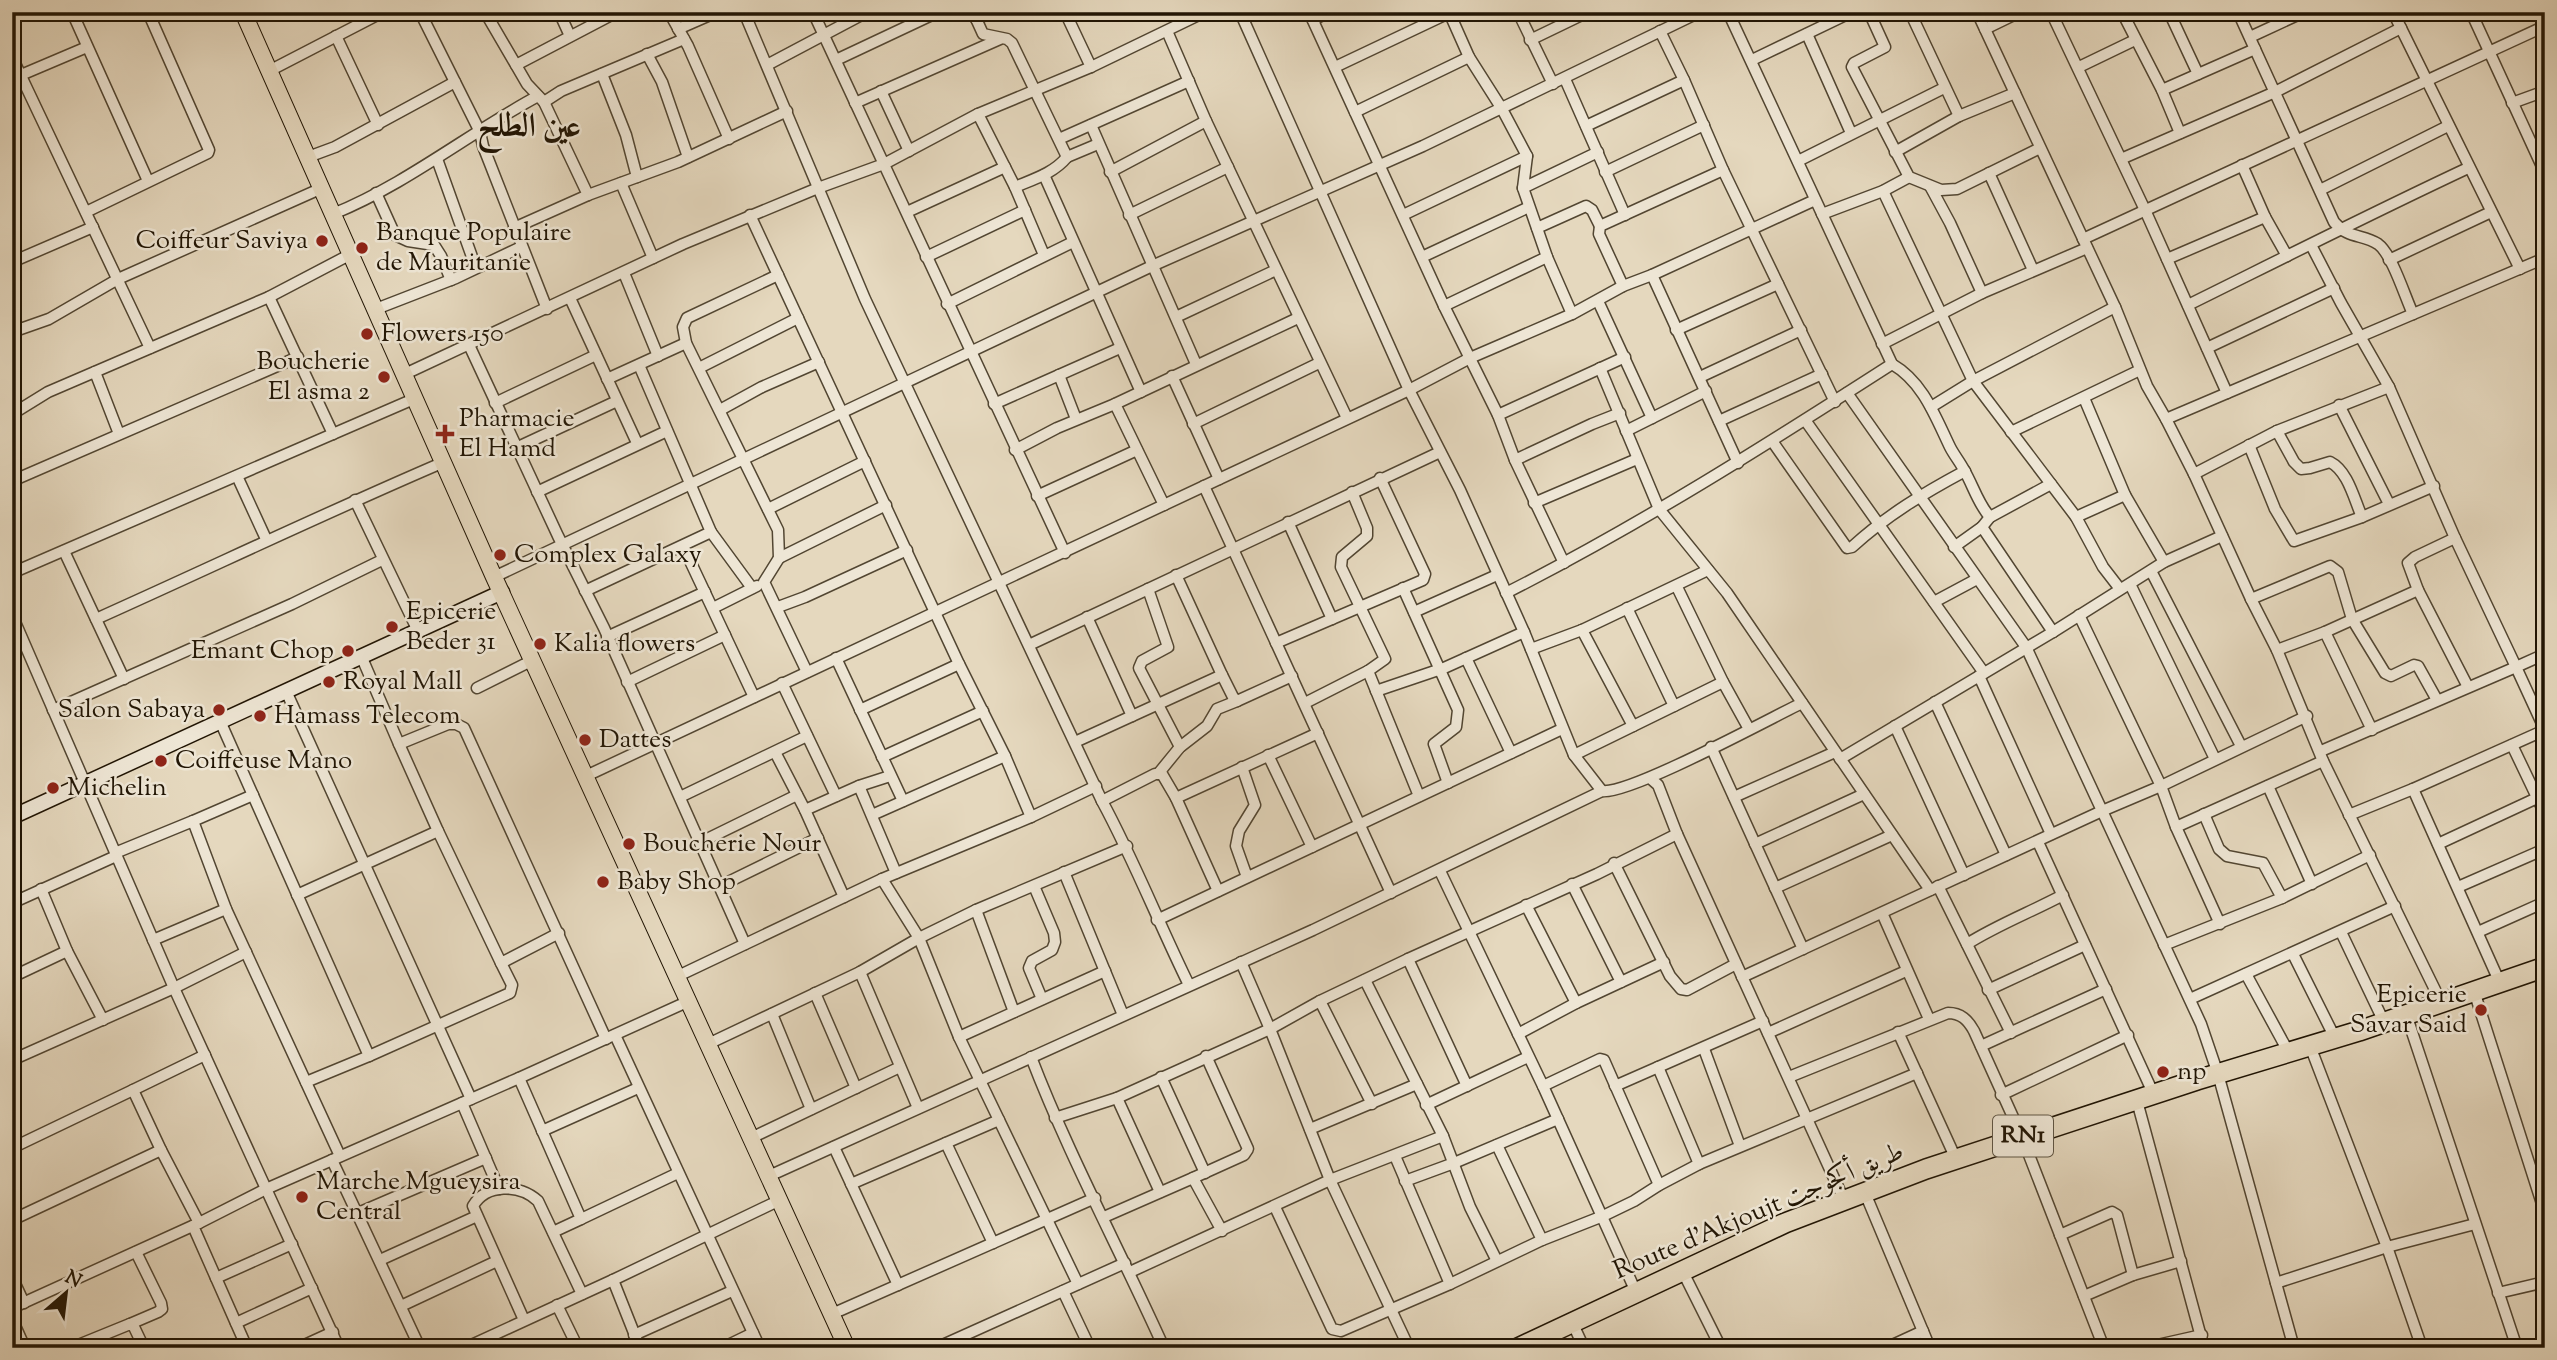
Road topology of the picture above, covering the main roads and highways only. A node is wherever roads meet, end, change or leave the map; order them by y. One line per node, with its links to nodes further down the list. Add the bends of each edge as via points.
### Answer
1 (243, 12): 3 (main road, via 494,577)
2 (2545, 968): 4 (highway, Route d'Akjoujt طريق أكجوجت / RN1, via 2022,1137 1844,1200)
3 (847, 1348)
4 (1518, 1348)

